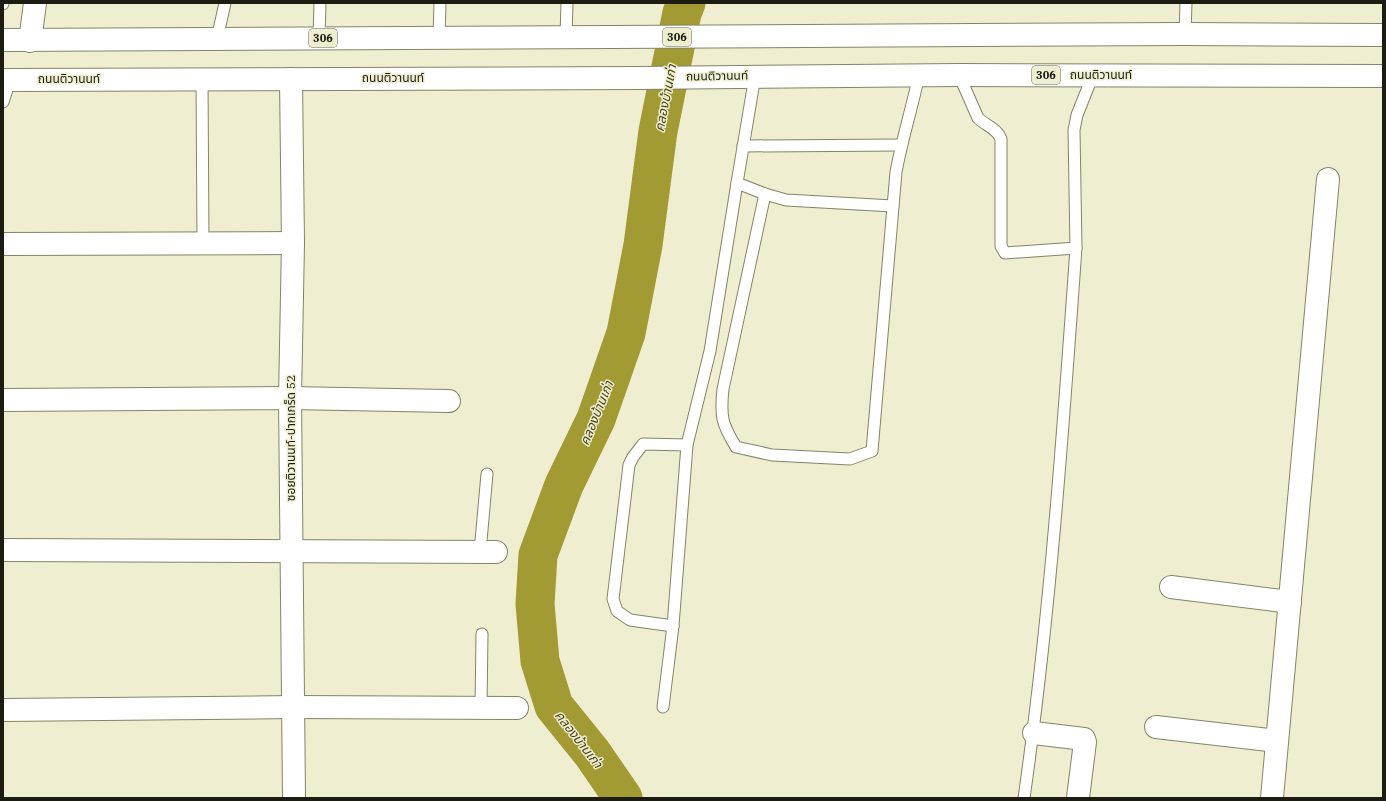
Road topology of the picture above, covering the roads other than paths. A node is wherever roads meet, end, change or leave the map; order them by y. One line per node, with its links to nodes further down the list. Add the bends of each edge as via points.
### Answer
1 (35, 3): 14 (street)
2 (225, 3): 13 (lane)
3 (320, 3): 9 (lane)
4 (440, 3): 10 (lane)
5 (567, 3): 11 (lane)
6 (1186, 3): 7 (lane)
7 (1185, 34): 8 (street, 306); 11 (street, 306)
8 (1383, 35)
9 (320, 38): 10 (street, 306); 13 (street, 306)
10 (439, 38): 11 (street, 306)
11 (566, 38)
12 (3, 40): 14 (street, 306)
13 (217, 40): 14 (street, 306)
14 (30, 41)
15 (919, 75): 16 (street, ถนนติวานนท์ / 306); 18 (street, ถนนติวานนท์ / 306); 24 (lane)
16 (959, 75): 17 (street, ถนนติวานนท์ / 306); 33 (lane, via 978,118 999,132 1001,139 1002,250 1005,253)
17 (1094, 75): 19 (street, ถนนติวานนท์ / 306); 33 (lane, via 1077,114 1074,130)
18 (755, 76): 21 (street, ถนนติวานนท์ / 306); 25 (lane)
19 (1383, 76)
20 (202, 79): 21 (street, ถนนติวานนท์ / 306); 22 (street, ถนนติวานนท์ / 306); 31 (lane)
21 (291, 79): 30 (street, ซอยติวานนท์-ปากเกร็ด 52)
22 (6, 80): 23 (lane)
23 (3, 102)
24 (901, 145): 25 (lane); 29 (lane)
25 (743, 146): 27 (lane)
26 (1328, 179): 43 (street)
27 (737, 183): 28 (lane); 37 (lane, via 710,351)
28 (765, 194): 29 (lane, via 786,200); 29 (lane, via 721,404 724,426 736,447 772,455 850,459 872,451)
29 (893, 206)
30 (293, 242): 31 (street); 34 (street, ซอยติวานนท์-ปากเกร็ด 52)
31 (203, 243): 32 (street)
32 (3, 244)
33 (1076, 248): 52 (lane, via 1056,505)
34 (290, 398): 35 (street); 36 (street); 40 (street, ซอยติวานนท์-ปากเกร็ด 52)
35 (3, 400)
36 (449, 401)
37 (687, 445): 44 (lane); 44 (lane, via 643,444 632,457 613,599 617,611 630,620)
38 (487, 474): 41 (lane)
39 (3, 550): 40 (street)
40 (291, 550): 41 (street); 46 (street, ซอยติวานนท์-ปากเกร็ด 52)
41 (488, 552)
42 (1171, 587): 43 (street)
43 (1290, 602): 53 (street)
44 (673, 626): 47 (lane)
45 (482, 634): 48 (lane)
46 (294, 707): 48 (street); 50 (street); 54 (street, ซอยติวานนท์-ปากเกร็ด 52)
47 (663, 707)
48 (481, 708): 49 (street)
49 (516, 708)
50 (3, 710)
51 (1156, 727): 53 (street)
52 (1034, 733): 55 (lane); 56 (street, via 1084,739)
53 (1277, 741): 57 (street)
54 (294, 798)
55 (1024, 798)
56 (1078, 798)
57 (1272, 798)

